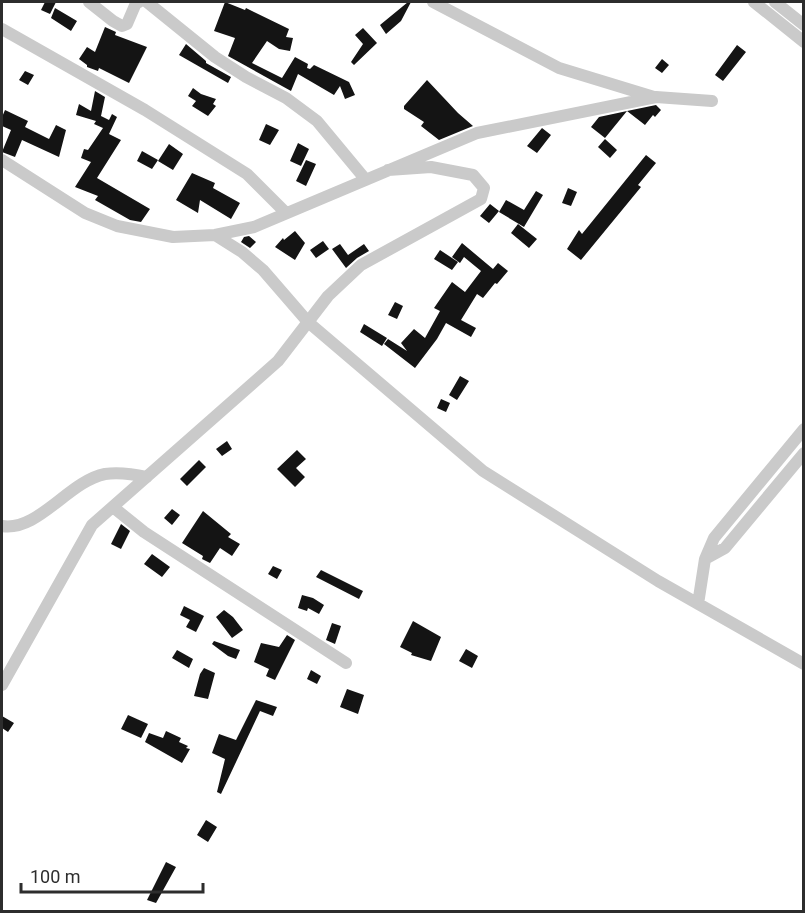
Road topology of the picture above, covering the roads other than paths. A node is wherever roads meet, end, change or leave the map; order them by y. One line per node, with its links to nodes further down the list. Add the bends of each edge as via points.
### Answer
1 (89, 2): 2 (street, via 122,26)
2 (139, 2)
3 (147, 2): 14 (street, via 215,57 286,98 317,121)
4 (433, 2): 10 (street, via 559,68)
5 (754, 2): 9 (street)
6 (775, 2): 7 (street)
7 (804, 25)
8 (2, 30): 15 (street, via 145,110 247,174)
9 (804, 42)
10 (656, 97): 11 (street); 13 (street, via 477,133)
11 (712, 101)
12 (2, 160): 16 (street, via 85,213 117,226 173,237)
13 (388, 170): 14 (street); 17 (street, via 431,167 473,175 484,188 481,199 361,265 328,296)
14 (366, 180): 15 (street)
15 (286, 213): 16 (street, via 254,227)
16 (215, 235): 17 (street, via 263,270)
17 (308, 322): 20 (street, via 278,361); 24 (street, via 483,471)
18 (804, 429): 23 (street, via 714,538)
19 (804, 453): 23 (street, via 725,548)
20 (147, 477): 21 (street); 22 (street, via 104,474 86,481 23,524)
21 (113, 507): 25 (street, via 144,532); 27 (street, via 92,525)
22 (2, 526)
23 (705, 559): 24 (street)
24 (698, 604): 26 (street)
25 (346, 663)
26 (804, 663)
27 (2, 685)

